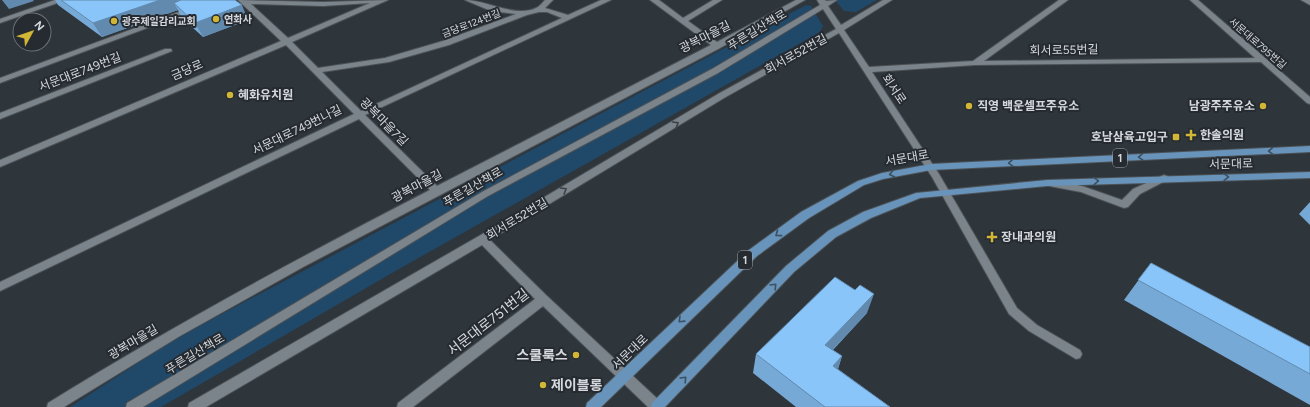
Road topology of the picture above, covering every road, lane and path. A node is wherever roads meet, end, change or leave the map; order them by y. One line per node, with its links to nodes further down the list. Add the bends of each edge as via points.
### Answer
1 (62, 0): 20 (street)
2 (218, 0): 30 (street)
3 (383, 0): 14 (street, 광복마을7길, via 323,4); 23 (street, 금당로)
4 (469, 0): 18 (street, 금당로124번길, via 494,9)
5 (549, 0): 17 (street)
6 (607, 0): 19 (street, 서문대로749번나길)
7 (654, 0): 21 (street)
8 (718, 0): 21 (street)
9 (801, 0): 24 (street, 광복마을길)
10 (888, 0): 22 (street, 회서로52번길)
11 (1064, 0): 27 (street)
12 (1194, 0): 26 (street, 서문대로795번길)
13 (1305, 0): 16 (street)
14 (243, 1): 23 (street, 광복마을7길)
15 (826, 2): 22 (street, 회서로); 48 (street, 푸른길산책로, via 715,71 485,194)
16 (1310, 3)
17 (539, 10): 18 (street, 금당로124번길); 19 (street, 금당로124번길, via 548,10)
18 (525, 13): 29 (street, 금당로124번길, via 478,32 386,60)
19 (568, 18): 32 (street, 서문대로749번나길)
20 (0, 20)
21 (683, 21): 24 (street)
22 (840, 30): 28 (street, 회서로); 42 (street, 회서로52번길, one-way to 22, via 721,96)
23 (286, 41): 29 (street, 광복마을7길); 35 (street, 금당로)
24 (716, 46): 40 (street, 광복마을길)
25 (168, 51): 33 (street, 서문대로749번길)
26 (1261, 60): 27 (street, 회서로55번길); 31 (street, 서문대로795번길)
27 (975, 63): 28 (street, 회서로55번길)
28 (866, 70): 36 (street, 회서로)
29 (316, 71): 32 (street, 광복마을7길)
30 (0, 81)
31 (1310, 101)
32 (359, 114): 40 (street, 광복마을7길); 43 (street, 서문대로749번나길)
33 (0, 116)
34 (1310, 149): 36 (main road, 서문대로 / 1, one-way to 36)
35 (0, 164)
36 (931, 167): 41 (street, 회서로); 46 (main road, 서문대로 / 1, one-way to 46, via 882,176 861,183 805,215 753,253)
37 (1310, 175): 38 (main road, 서문대로 / 1, one-way to 37)
38 (1164, 178): 39 (main road, 서문대로 / 1, one-way to 38); 39 (street, via 1127,198 1124,204 1082,189)
39 (1047, 183): 41 (main road, 서문대로 / 1)
40 (435, 190): 47 (street, 광복마을길, via 189,324)
41 (946, 192): 45 (street, 회서로, via 1013,311 1033,328); 52 (main road, 서문대로 / 1, one-way to 41, via 790,269 832,234 867,215 919,195)
42 (483, 239): 44 (street); 49 (street, 회서로52번길)
43 (0, 287)
44 (543, 299): 46 (street, 서문대로751번길); 50 (street, 서문대로751번길)
45 (1076, 354)
46 (624, 376): 51 (main road, 서문대로 / 1); 52 (street, 서문대로751번길)
47 (53, 407)
48 (132, 407)
49 (194, 407)
50 (403, 407)
51 (592, 407)
52 (657, 407)

